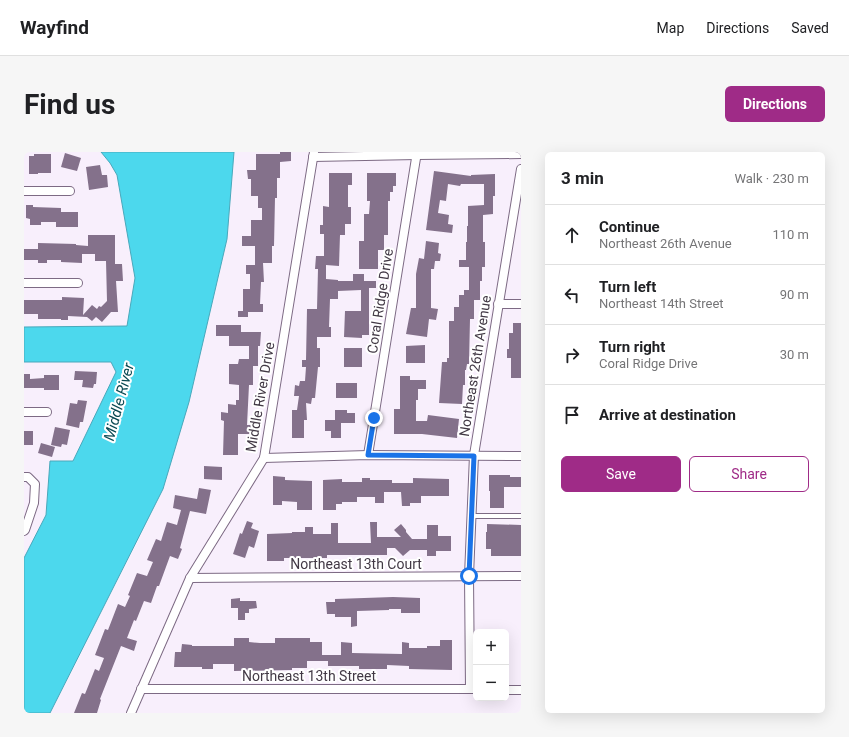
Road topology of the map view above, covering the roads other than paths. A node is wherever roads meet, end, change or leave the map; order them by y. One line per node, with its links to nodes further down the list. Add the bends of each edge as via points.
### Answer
1 (417, 153): 2 (street); 3 (street); 13 (street, Coral Ridge Drive)
2 (313, 154): 16 (street, Middle River Drive)
3 (521, 154)
4 (521, 169): 9 (street, Northeast 26th Avenue)
5 (24, 191): 6 (street)
6 (70, 191)
7 (24, 282): 8 (street)
8 (78, 282)
9 (498, 304): 10 (street); 14 (street, Northeast 26th Avenue)
10 (521, 304)
11 (24, 412): 12 (street)
12 (47, 412)
13 (368, 455): 14 (street); 16 (street)
14 (474, 456): 15 (street); 18 (street, Northeast 26th Avenue)
15 (521, 456)
16 (264, 458): 23 (street, Middle River Drive)
17 (24, 478): 20 (street, via 28,477 35,484 34,503)
18 (471, 516): 19 (lane); 21 (street, Northeast 26th Avenue)
19 (521, 516)
20 (24, 531)
21 (469, 576): 22 (street, Northeast 13th Court); 23 (street, Northeast 13th Court); 25 (street, Northeast 26th Avenue)
22 (521, 576)
23 (190, 578): 24 (street, Middle River Drive)
24 (141, 689): 25 (street, Northeast 13th Street); 28 (street, Middle River Drive)
25 (473, 689)
26 (509, 690): 27 (street)
27 (521, 690)
28 (131, 713)

